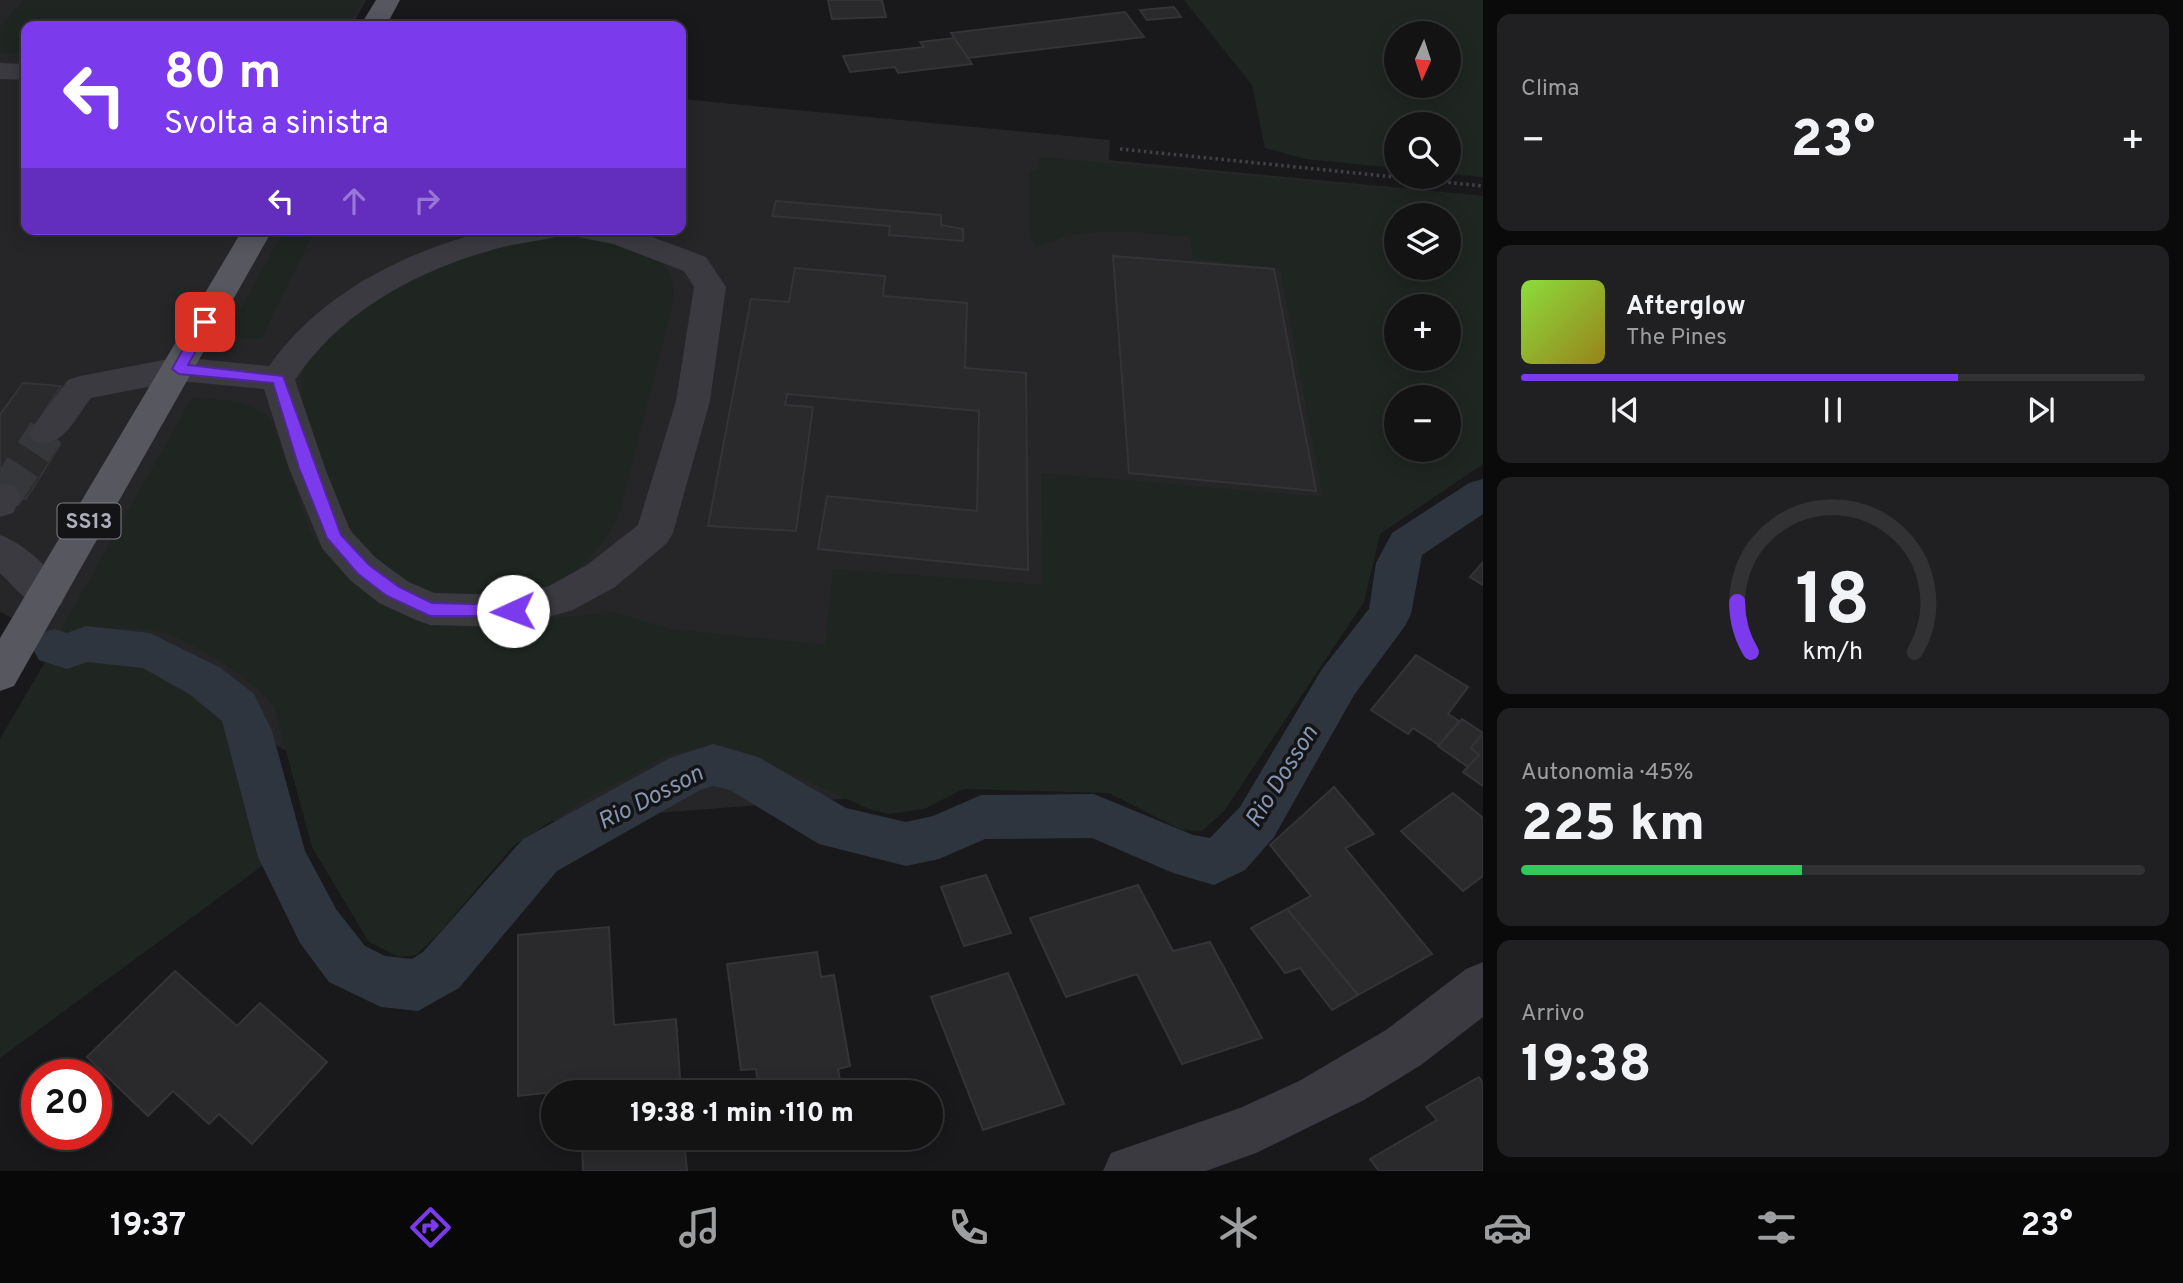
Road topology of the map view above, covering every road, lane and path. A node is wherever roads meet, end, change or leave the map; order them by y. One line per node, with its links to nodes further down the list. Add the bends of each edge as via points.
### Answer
1 (388, 0): 2 (main road)
2 (376, 21)
3 (0, 71): 4 (street)
4 (21, 72)
5 (1120, 149): 6 (path)
6 (1483, 186)
7 (255, 235): 10 (main road, SS13)
8 (511, 235): 11 (street, via 396,276 364,295 309,337)
9 (615, 235): 11 (street, via 695,264 710,287 693,401 654,533 601,576 559,599 513,611 430,609 393,592 363,569 335,538)
10 (179, 369): 11 (street); 12 (street, via 80,388); 14 (main road, SS13)
11 (278, 379)
12 (46, 432)
13 (0, 550): 14 (street)
14 (47, 594): 15 (main road, SS13)
15 (0, 674)
16 (1483, 986): 17 (street, via 1453,1013 1362,1074 1256,1127)
17 (1129, 1171)

